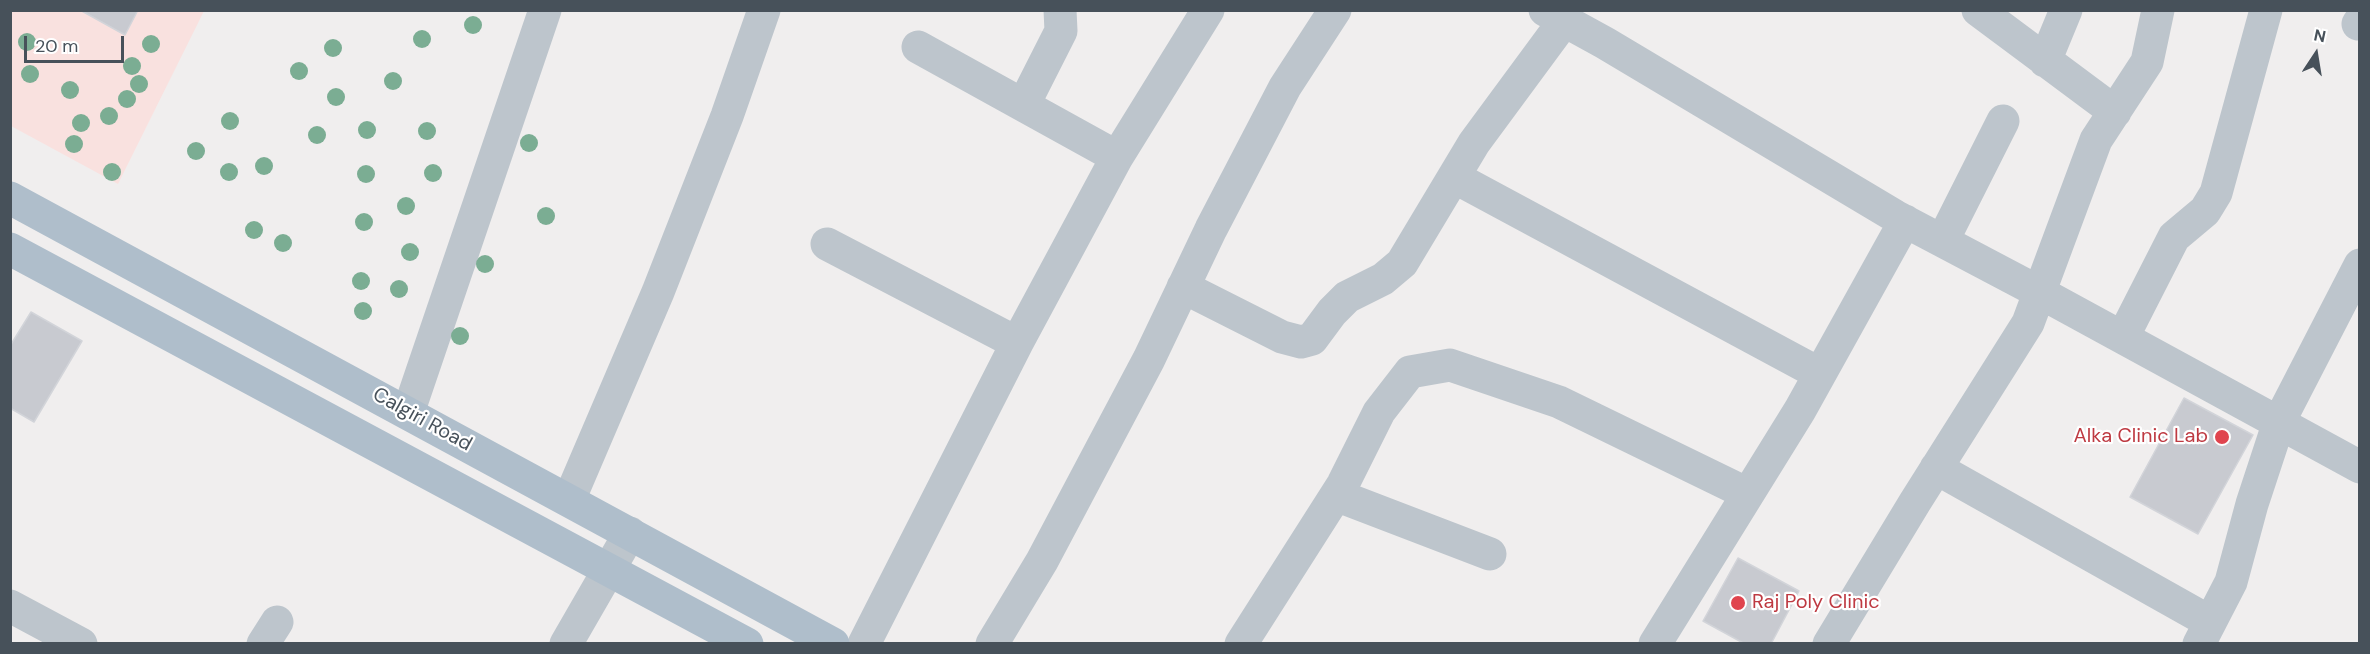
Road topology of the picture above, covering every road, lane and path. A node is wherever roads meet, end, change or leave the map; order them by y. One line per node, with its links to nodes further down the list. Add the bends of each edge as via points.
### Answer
1 (545, 10): 29 (street)
2 (764, 10): 35 (street, via 667,270)
3 (1060, 10): 13 (street, via 1061,31)
4 (1208, 10): 16 (street)
5 (1335, 10): 24 (street, via 1286,87)
6 (1978, 10): 12 (street)
7 (2066, 10): 12 (street)
8 (2158, 10): 14 (street, via 2147,62)
9 (2266, 10): 26 (street, via 2216,193 2205,212 2174,237)
10 (1554, 16): 17 (street); 19 (street)
11 (918, 47): 13 (street)
12 (2046, 61): 14 (street)
13 (1024, 104): 16 (street)
14 (2115, 112): 25 (street, via 2096,140)
15 (2003, 121): 20 (street)
16 (1117, 157): 27 (street)
17 (1454, 177): 24 (street, via 1402,262 1383,279 1347,297 1312,339 1301,342 1282,337); 28 (street)
18 (10, 198): 29 (main road, Calgiri Road)
19 (1905, 220): 20 (street); 28 (street)
20 (1943, 240): 25 (street)
21 (826, 244): 27 (street)
22 (10, 249): 38 (main road)
23 (2360, 265): 30 (street)
24 (1183, 287): 46 (street, via 1042,561)
25 (2039, 292): 26 (street); 32 (street, via 2028,323)
26 (2123, 337): 30 (street)
27 (1017, 343): 45 (street)
28 (1820, 374): 33 (street)
29 (408, 413): 35 (main road, Calgiri Road)
30 (2279, 422): 31 (street); 40 (street, via 2231,582)
31 (2360, 467)
32 (1936, 468): 40 (street); 49 (street)
33 (1748, 494): 34 (street, via 1559,402 1450,365 1410,372 1379,412); 48 (street)
34 (1336, 495): 37 (street); 47 (street)
35 (569, 500): 36 (main road, Calgiri Road)
36 (630, 533): 38 (street); 44 (main road, Calgiri Road)
37 (1490, 554)
38 (610, 569): 42 (street); 43 (main road)
39 (10, 606): 41 (street)
40 (2204, 633)
41 (81, 644)
42 (566, 644)
43 (747, 644)
44 (833, 644)
45 (864, 644)
46 (992, 644)
47 (1241, 644)
48 (1655, 644)
49 (1829, 644)

